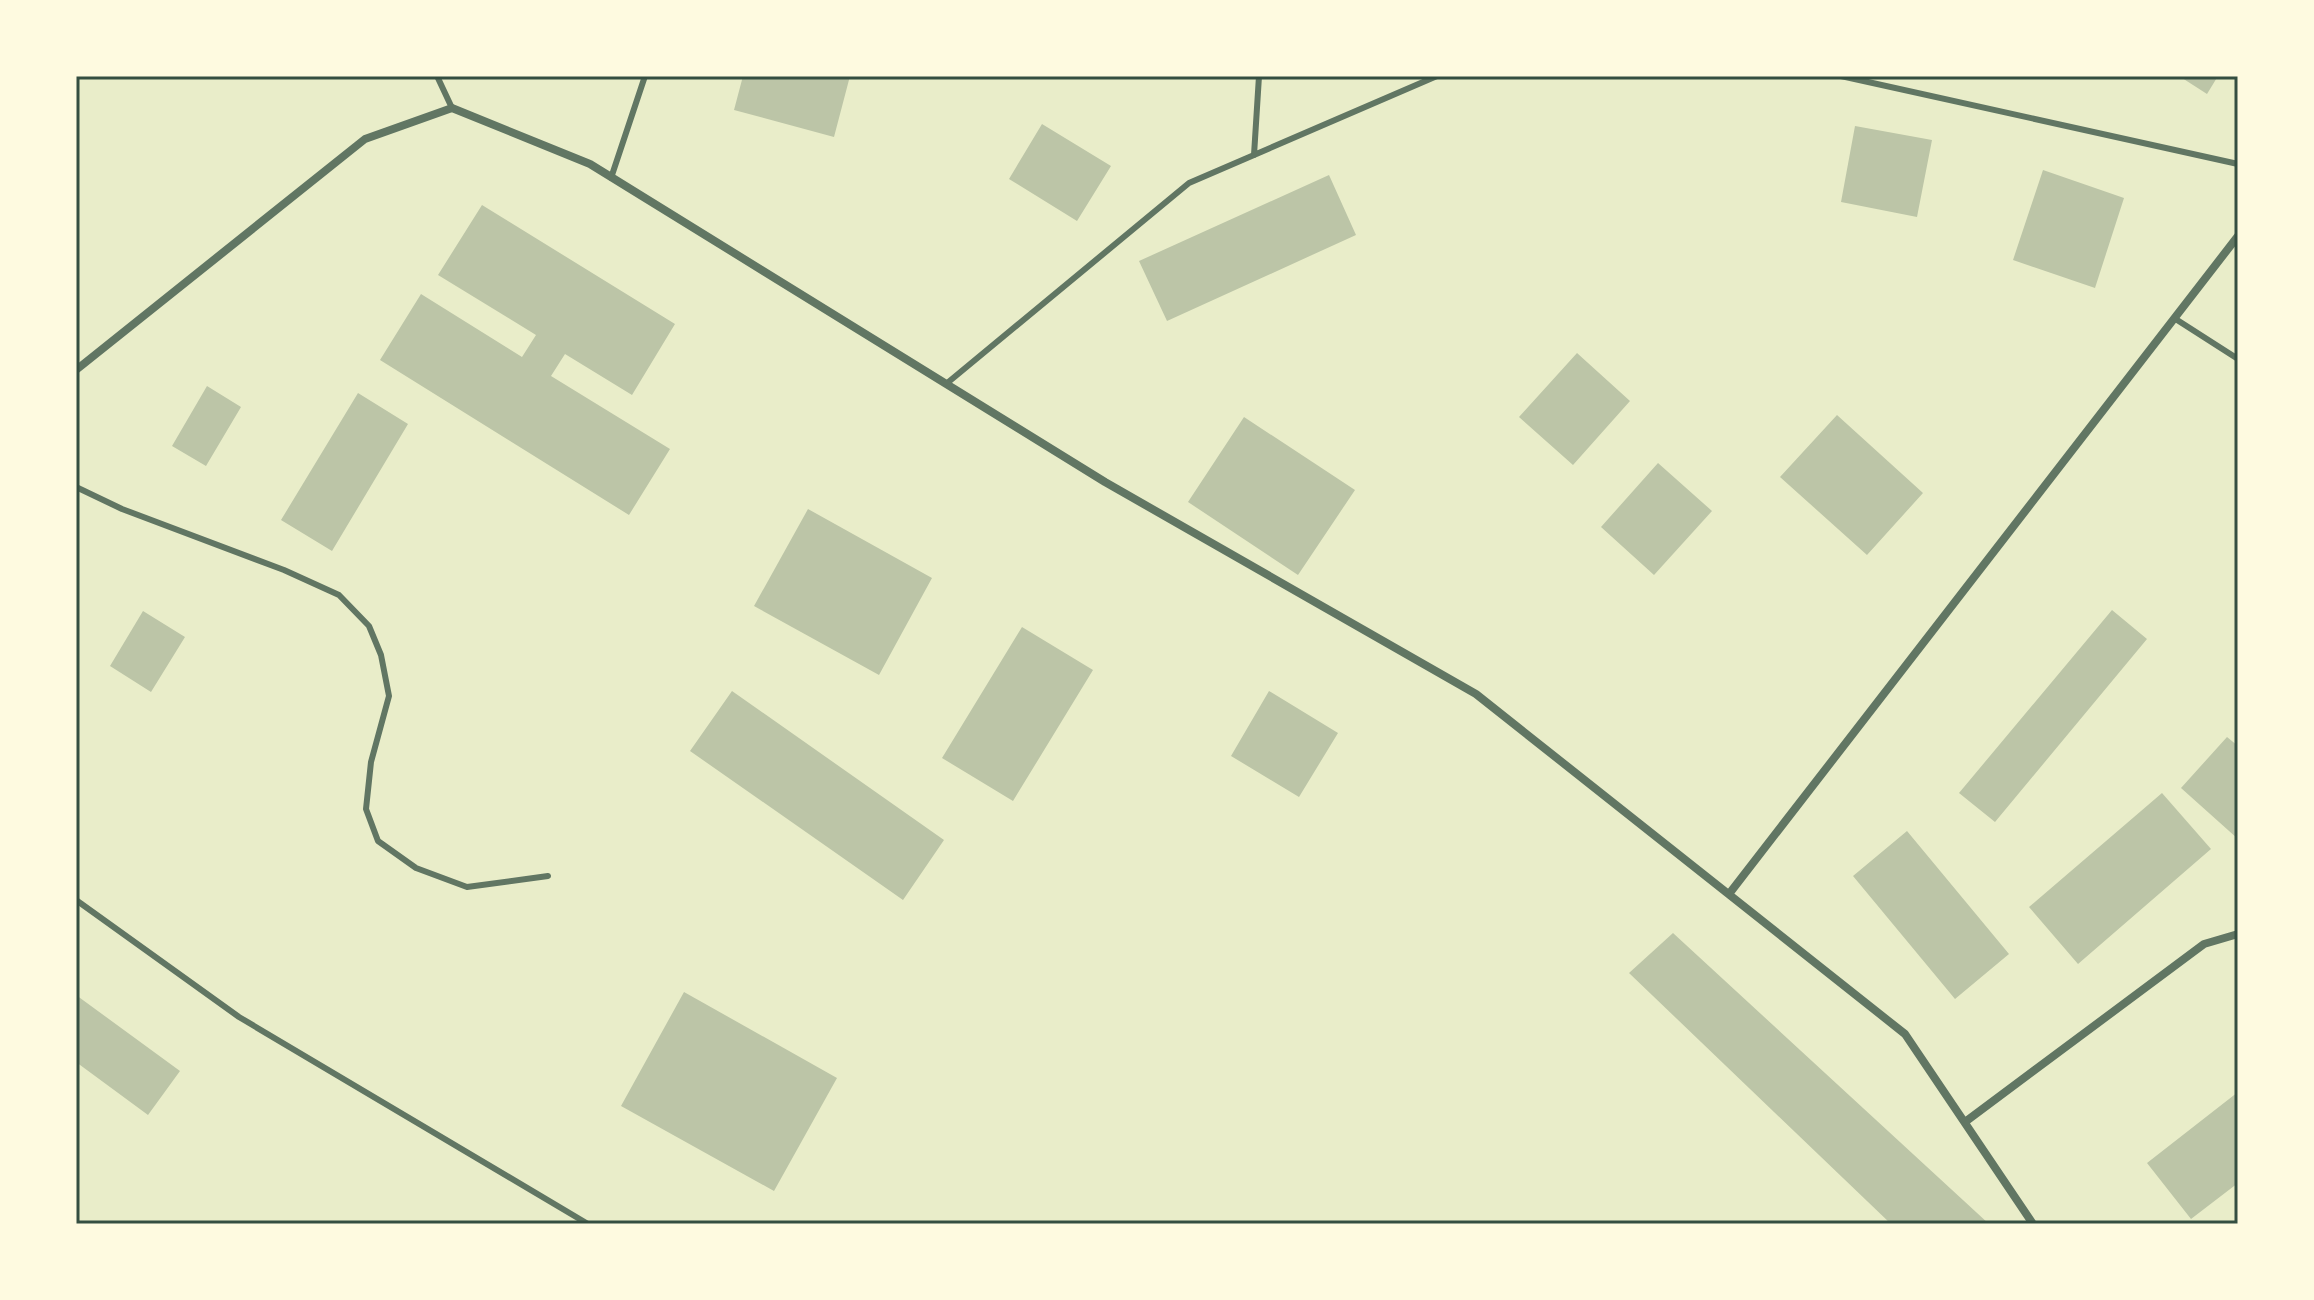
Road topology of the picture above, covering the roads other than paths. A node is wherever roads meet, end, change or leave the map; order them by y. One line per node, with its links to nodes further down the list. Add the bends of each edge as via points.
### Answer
1 (437, 76): 6 (lane)
2 (645, 76): 9 (lane)
3 (1259, 76): 7 (lane)
4 (1437, 76): 7 (lane)
5 (1841, 76): 8 (lane)
6 (452, 108): 9 (street, via 590,164); 13 (street, via 365,139)
7 (1254, 155): 14 (lane, via 1189,183)
8 (2238, 164)
9 (611, 178): 14 (street)
10 (2238, 236): 11 (street)
11 (2174, 318): 12 (lane); 17 (street)
12 (2238, 359)
13 (76, 370)
14 (946, 384): 17 (street, via 1105,482 1476,694)
15 (76, 487): 16 (lane, via 339,595 369,626 389,696 371,762 366,809 378,841 416,868 467,887)
16 (548, 876)
17 (1729, 894): 20 (street, via 1905,1034)
18 (76, 900): 21 (lane, via 239,1017)
19 (2238, 934): 20 (street, via 2204,944)
20 (1965, 1122): 22 (street)
21 (588, 1224)
22 (2033, 1224)

